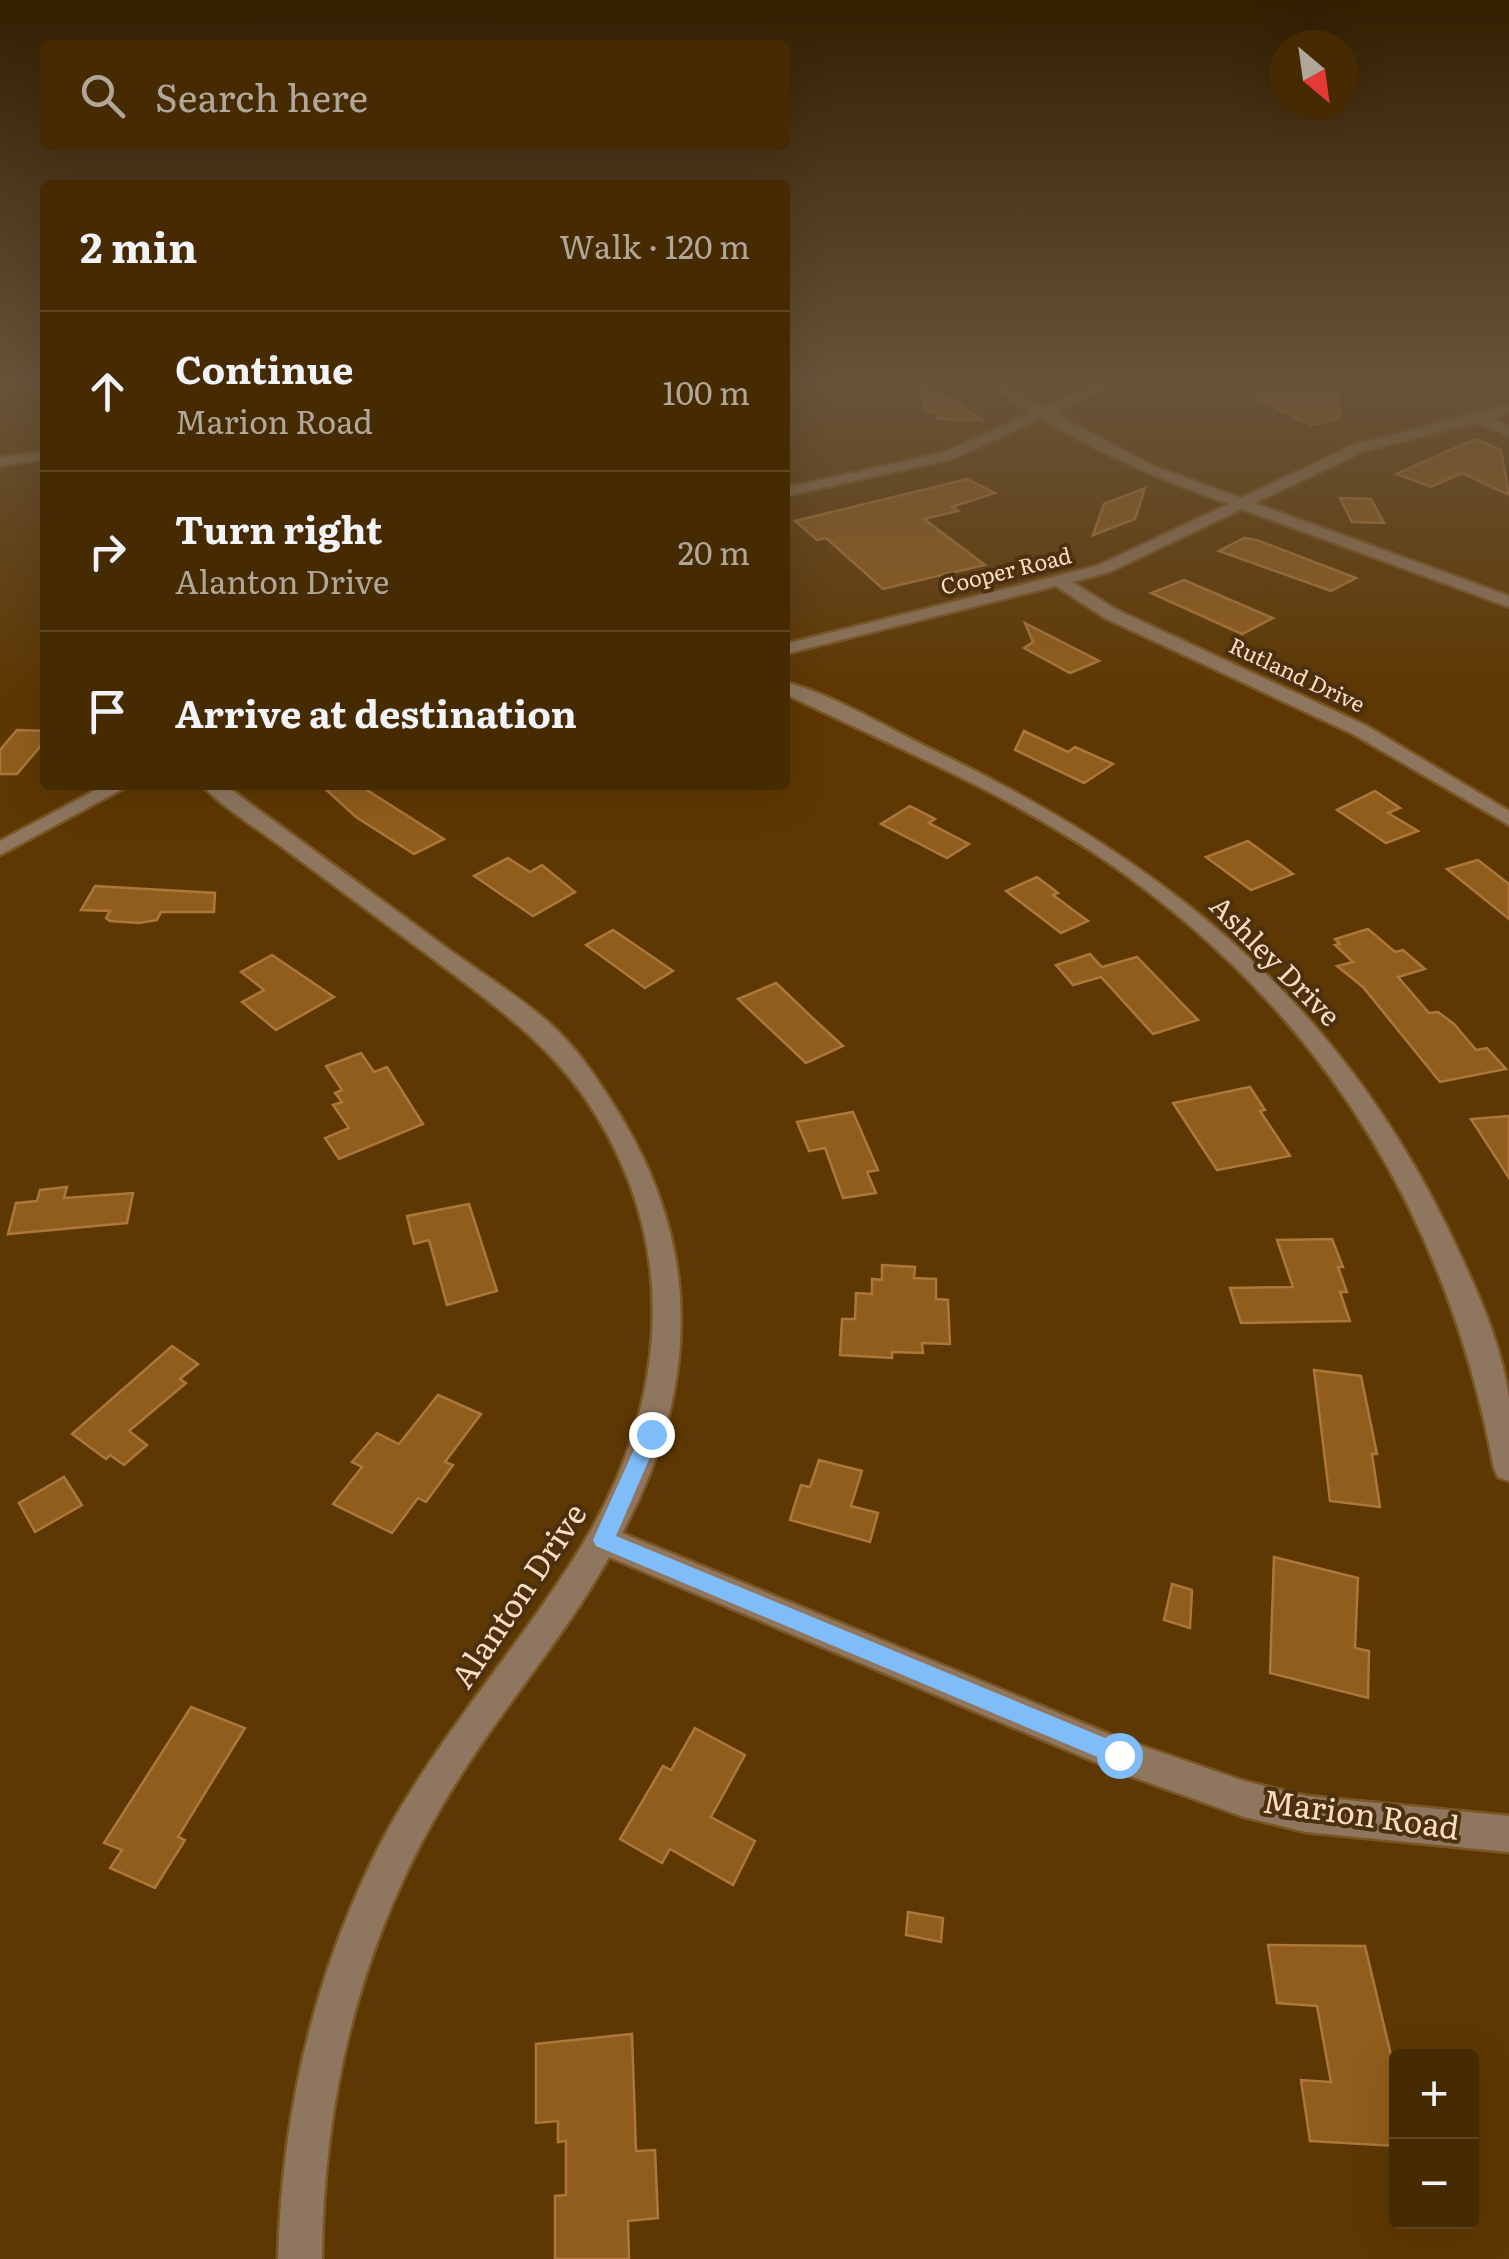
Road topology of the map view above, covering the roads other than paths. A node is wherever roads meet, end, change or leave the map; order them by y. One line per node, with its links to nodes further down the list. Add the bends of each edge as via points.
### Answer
1 (815, 485): 4 (street)
2 (1195, 485): 5 (street)
3 (1282, 485): 5 (street, Cooper Road)
4 (790, 491)
5 (1243, 504): 6 (street, Cooper Road, via 1132,559); 7 (street)
6 (1060, 581): 8 (street, Cooper Road); 12 (street, Rutland Drive, via 1111,614 1360,730)
7 (1509, 602)
8 (790, 648)
9 (790, 689): 14 (street, Ashley Drive, via 989,786 1106,853 1223,943 1260,980 1328,1058 1414,1190 1475,1327)
10 (111, 790): 13 (street)
11 (219, 790): 15 (street, Alanton Drive, via 541,1028 600,1099 640,1166 661,1228 668,1278 666,1356 651,1434)
12 (1509, 819)
13 (0, 850)
14 (1509, 1468)
15 (604, 1540): 16 (street, Marion Road, via 1119,1755 1244,1799 1306,1814); 17 (street, Alanton Drive, via 454,1753 352,1950 324,2030 306,2130)
16 (1509, 1834)
17 (300, 2259)

